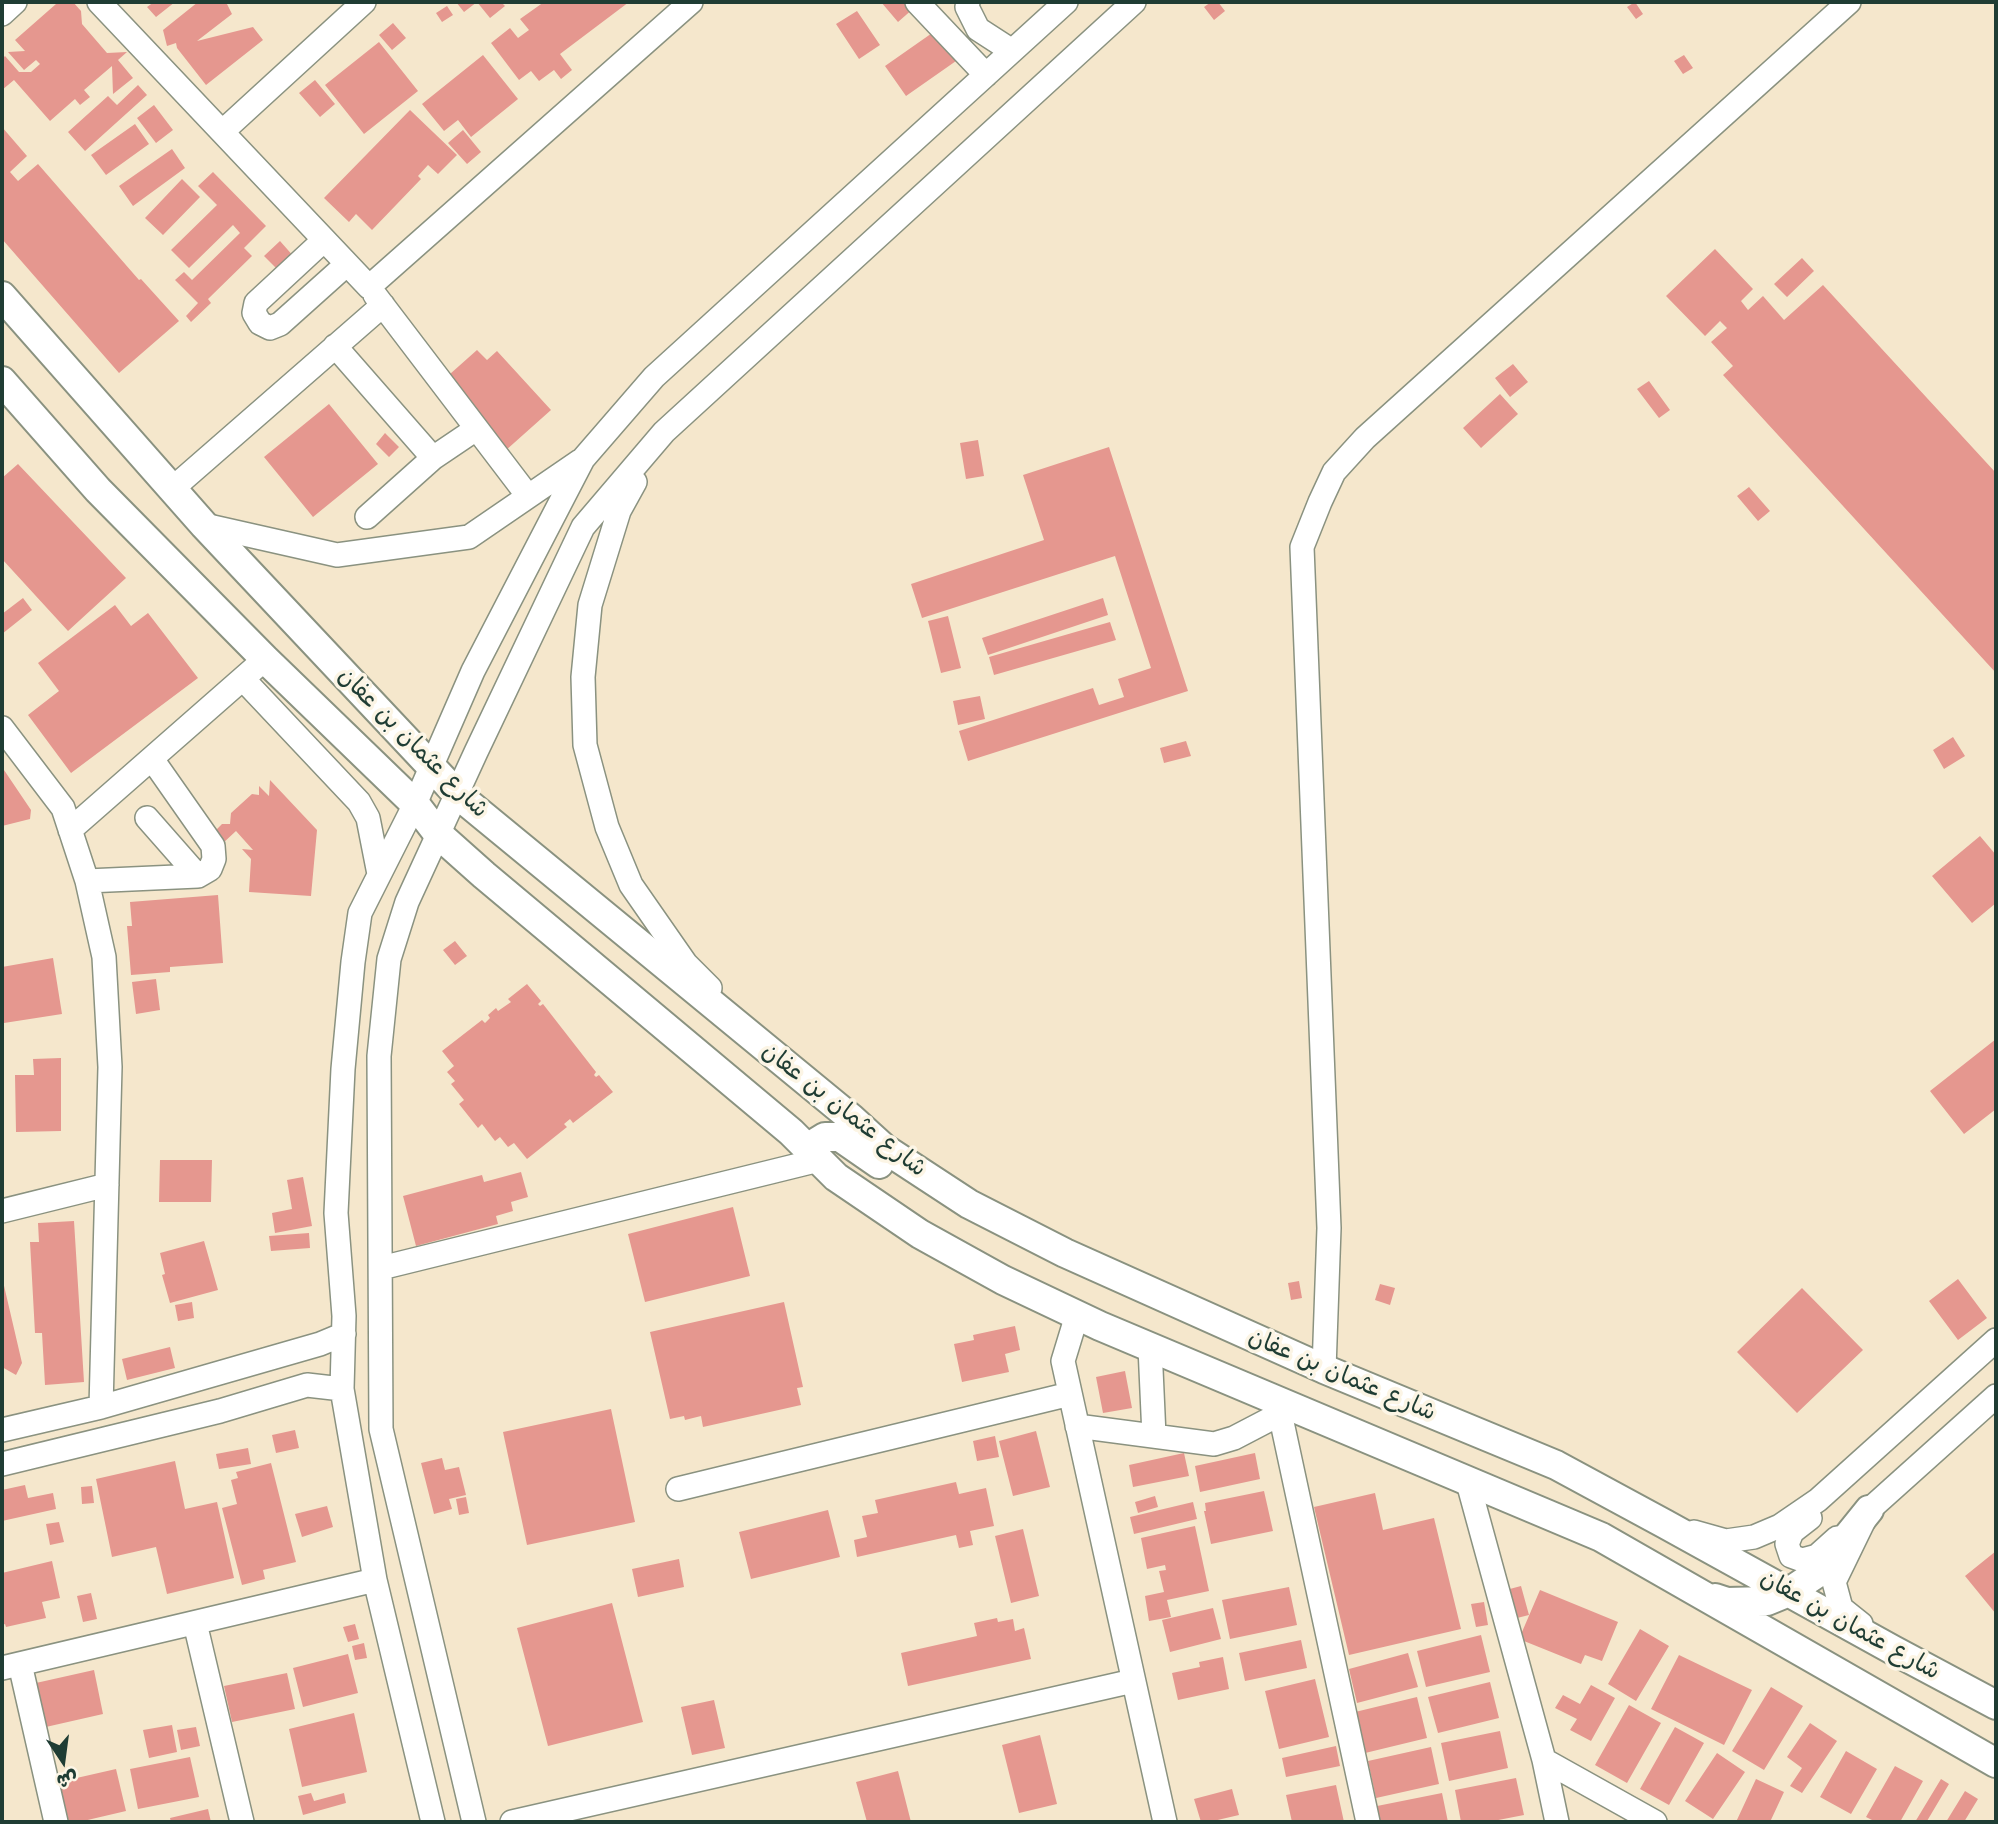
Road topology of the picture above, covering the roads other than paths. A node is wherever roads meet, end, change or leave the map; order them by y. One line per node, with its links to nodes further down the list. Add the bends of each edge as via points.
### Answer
1 (15, 2): 10 (street)
2 (99, 2): 13 (street)
3 (364, 2): 13 (street)
4 (691, 2): 17 (street)
5 (917, 2): 12 (street)
6 (968, 2): 11 (street, via 978,29)
7 (1066, 2): 11 (street)
8 (1134, 2): 21 (street)
9 (1849, 2): 51 (street, via 1365,438 1334,472 1302,547 1329,1228)
10 (2, 14)
11 (1012, 51): 12 (street)
12 (986, 75): 23 (street, via 654,377)
13 (222, 132): 14 (street)
14 (324, 240): 15 (street); 15 (street, via 256,303 254,313 260,323 270,328 279,324)
15 (347, 264): 17 (street)
16 (2, 296): 24 (main road, شارع عثمان بن عفان)
17 (376, 296): 18 (street); 20 (street)
18 (335, 346): 22 (street); 24 (street)
19 (2, 381): 28 (main road, شارع عثمان بن عفان, via 98,489)
20 (476, 429): 22 (street); 25 (street)
21 (664, 432): 33 (street, via 583,527); 41 (street, via 619,511 590,605 583,677 585,745 607,827 631,885 686,964)
22 (433, 458): 26 (street)
23 (583, 459): 25 (street); 32 (street, via 473,671)
24 (172, 489): 27 (main road, شارع عثمان بن عفان)
25 (528, 496): 27 (street, via 468,537 337,555)
26 (367, 517)
27 (204, 525): 32 (main road, شارع عثمان بن عفان)
28 (265, 659): 29 (street); 34 (main road, شارع عثمان بن عفان)
29 (243, 679): 31 (street); 38 (street, via 359,802 368,818)
30 (2, 728): 36 (street, via 63,808)
31 (152, 759): 36 (street); 39 (street, via 213,845 210,869)
32 (431, 765): 33 (main road, شارع عثمان بن عفان); 34 (street)
33 (458, 795): 37 (street); 41 (main road, شارع عثمان بن عفان)
34 (415, 804): 37 (main road, شارع عثمان بن عفان); 38 (street)
35 (147, 818): 39 (street)
36 (70, 830): 40 (street)
37 (438, 834): 42 (main road, شارع عثمان بن عفان); 46 (street, via 407,902 389,959 379,1056)
38 (379, 874): 48 (street, via 360,913 343,1069 336,1213)
39 (198, 876): 40 (street)
40 (87, 881): 43 (street, via 104,957 110,1067)
41 (786, 1065): 45 (main road, شارع عثمان بن عفان, via 885,1149 969,1204)
42 (813, 1154): 45 (main road, via 825,1137 840,1137 954,1215); 46 (street); 47 (main road, شارع عثمان بن عفان, via 836,1177 920,1234)
43 (107, 1185): 44 (street); 56 (street)
44 (2, 1211)
45 (1028, 1234): 51 (main road, شارع عثمان بن عفان)
46 (381, 1268): 79 (street, via 381,1429)
47 (1077, 1315): 50 (main road, شارع عثمان بن عفان); 53 (street, via 1063,1361)
48 (344, 1334): 52 (street); 56 (street)
49 (1996, 1340): 60 (street)
50 (1150, 1347): 55 (main road, شارع عثمان بن عفان); 59 (street)
51 (1324, 1369): 65 (main road, شارع عثمان بن عفان, via 1556,1465)
52 (342, 1389): 61 (street, via 307,1385); 66 (street)
53 (1070, 1394): 57 (street); 63 (street)
54 (1996, 1396): 64 (street)
55 (1278, 1406): 59 (street, via 1225,1442); 62 (main road, شارع عثمان بن عفان); 82 (street)
56 (101, 1407): 58 (street)
57 (1077, 1426): 59 (street); 72 (street)
58 (2, 1430)
59 (1154, 1436)
60 (1864, 1459): 64 (street, via 1822,1508 1792,1532 1787,1544 1791,1556 1802,1560 1817,1556); 65 (street, via 1818,1500 1754,1537 1726,1541)
61 (2, 1464)
62 (1466, 1479): 68 (main road, شارع عثمان بن عفان, via 1601,1536); 74 (street)
63 (678, 1489)
64 (1869, 1510): 67 (main road, via 1819,1572); 70 (street, via 1834,1583 1841,1608)
65 (1665, 1524): 67 (main road, شارع عثمان بن عفان)
66 (375, 1580): 69 (street); 78 (street)
67 (1789, 1592): 68 (main road, via 1767,1601 1727,1602); 70 (main road, شارع عثمان بن عفان)
68 (1699, 1593): 75 (main road, شارع عثمان بن عفان)
69 (195, 1623): 71 (street); 77 (street)
70 (1893, 1650): 73 (main road, شارع عثمان بن عفان)
71 (11, 1666): 76 (street)
72 (1133, 1681): 80 (street); 81 (street)
73 (1996, 1705)
74 (1544, 1760): 83 (street); 84 (street)
75 (1996, 1763)
76 (56, 1822)
77 (242, 1822)
78 (433, 1822)
79 (474, 1822)
80 (512, 1822)
81 (1165, 1822)
82 (1368, 1822)
83 (1557, 1822)
84 (1655, 1822)

